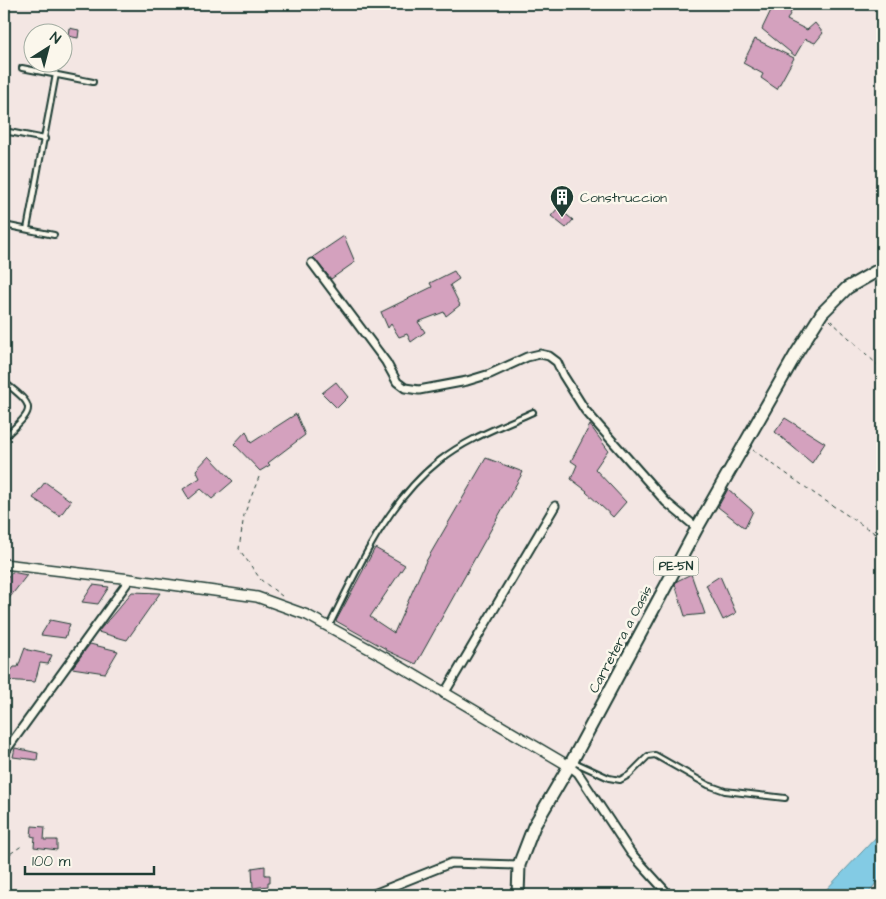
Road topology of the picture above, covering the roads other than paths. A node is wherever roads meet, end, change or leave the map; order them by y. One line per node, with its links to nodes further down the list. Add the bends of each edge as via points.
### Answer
1 (45, 72): 2 (lane)
2 (56, 74): 3 (lane); 5 (lane)
3 (93, 82)
4 (4, 131): 5 (lane)
5 (45, 139): 7 (lane)
6 (4, 225): 7 (lane)
7 (27, 229): 8 (lane)
8 (54, 235)
9 (312, 263): 15 (street, via 386,362 397,382 405,388 419,390 467,382 527,357 549,356 557,362 586,410 666,502)
10 (882, 268): 15 (main road, Carretera a Oasis / PE-5N, via 847,288 822,313)
11 (4, 382): 13 (lane, via 22,396 29,408)
12 (533, 412): 18 (lane, via 469,442 439,461 412,486 370,545)
13 (4, 438)
14 (555, 506): 19 (street)
15 (696, 528): 21 (main road, Carretera a Oasis / PE-5N)
16 (4, 564): 17 (street)
17 (130, 579): 18 (street, via 257,597 307,614); 20 (street)
18 (329, 626): 19 (street)
19 (444, 694): 21 (street)
20 (4, 753)
21 (571, 764): 22 (lane, via 620,780 648,756 655,755 708,785); 23 (main road, Carretera a Oasis / PE-5N, via 534,826); 26 (street, via 631,854)
22 (786, 798)
23 (519, 865): 24 (street, via 452,863); 25 (main road, Carretera a Oasis / PE-5N)
24 (371, 895)
25 (518, 895)
26 (669, 895)

